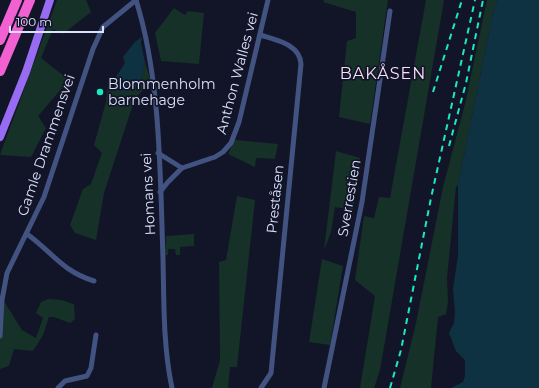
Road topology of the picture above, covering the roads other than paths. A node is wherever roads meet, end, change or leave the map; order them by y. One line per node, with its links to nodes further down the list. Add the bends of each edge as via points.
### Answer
1 (17, 0): 8 (highway)
2 (30, 0): 9 (highway)
3 (50, 0): 10 (main road)
4 (136, 0): 11 (street, Homans vei, via 151,65); 14 (street, Gamle Drammensvei, via 99,34 44,197)
5 (268, 0): 7 (street, Anthon Walles vei)
6 (390, 11): 21 (street, Sverrestien, via 362,202)
7 (260, 35): 12 (street, Anthon Walles vei, via 236,133 231,143 216,157); 20 (street, Preståsen, via 292,47 301,58 271,373)
8 (0, 40)
9 (0, 71)
10 (0, 138)
11 (158, 153): 12 (street); 13 (street, Homans vei)
12 (182, 168): 13 (street, Anthon Walles vei)
13 (160, 192): 19 (street, Homans vei, via 164,316)
14 (27, 234): 15 (street, via 66,269); 17 (street, Gamle Drammensvei, via 8,273 2,300)
15 (94, 281)
16 (96, 335): 18 (street, via 91,368 87,376 65,381)
17 (0, 336)
18 (58, 388)
19 (172, 388)
20 (261, 388)
21 (324, 388)

